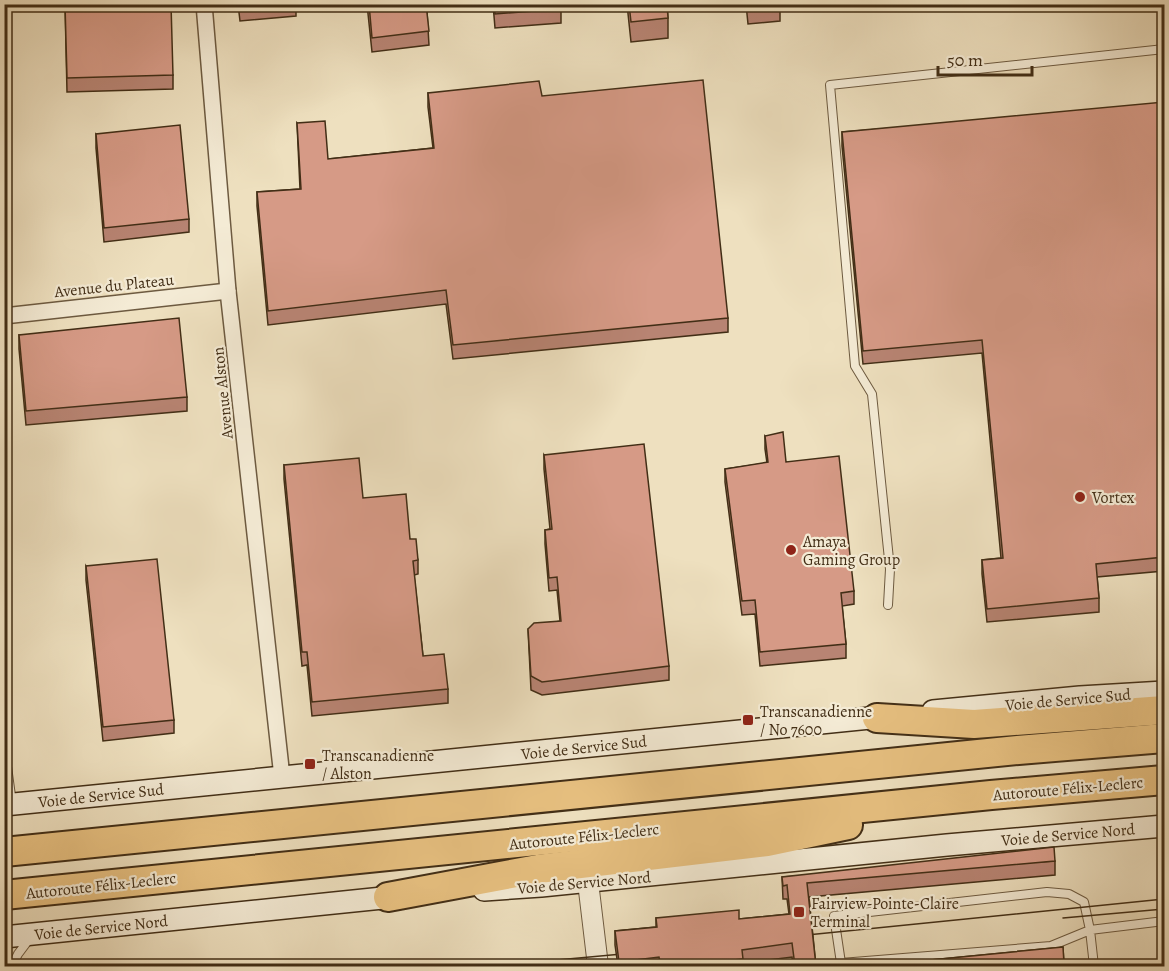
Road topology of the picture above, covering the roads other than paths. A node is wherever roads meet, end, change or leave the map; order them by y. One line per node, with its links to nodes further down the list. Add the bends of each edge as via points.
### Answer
1 (204, 4): 3 (street, Avenue Alston)
2 (1164, 49): 5 (lane, via 830,85 855,366 872,394 890,569)
3 (228, 291): 4 (street, Avenue du Plateau); 11 (street, Avenue Alston)
4 (4, 316)
5 (888, 605)
6 (1164, 692): 8 (main road, Voie de Service Sud)
7 (1164, 710): 8 (highway, via 974,724)
8 (876, 718): 11 (main road, Voie de Service Sud)
9 (1164, 738): 17 (highway)
10 (4, 745): 14 (lane)
11 (282, 777): 14 (main road, Voie de Service Sud)
12 (1164, 780): 13 (highway, Autoroute Félix-Leclerc)
13 (991, 795): 19 (highway, Autoroute Félix-Leclerc); 20 (highway, via 767,842 538,869)
14 (8, 805)
15 (1164, 826): 16 (lane); 18 (main road, Voie de Service Nord)
16 (1164, 831)
17 (4, 852)
18 (588, 882): 20 (main road, Voie de Service Nord); 26 (street)
19 (4, 895)
20 (388, 897): 23 (main road, Voie de Service Nord)
21 (1164, 921): 22 (lane)
22 (1090, 930): 22 (lane, via 1084,902 1069,894 1047,892 834,916 841,963 1051,945); 27 (lane)
23 (32, 934): 24 (main road, Voie de Service Nord); 25 (lane)
24 (4, 937)
25 (12, 966)
26 (598, 966)
27 (1094, 966)

